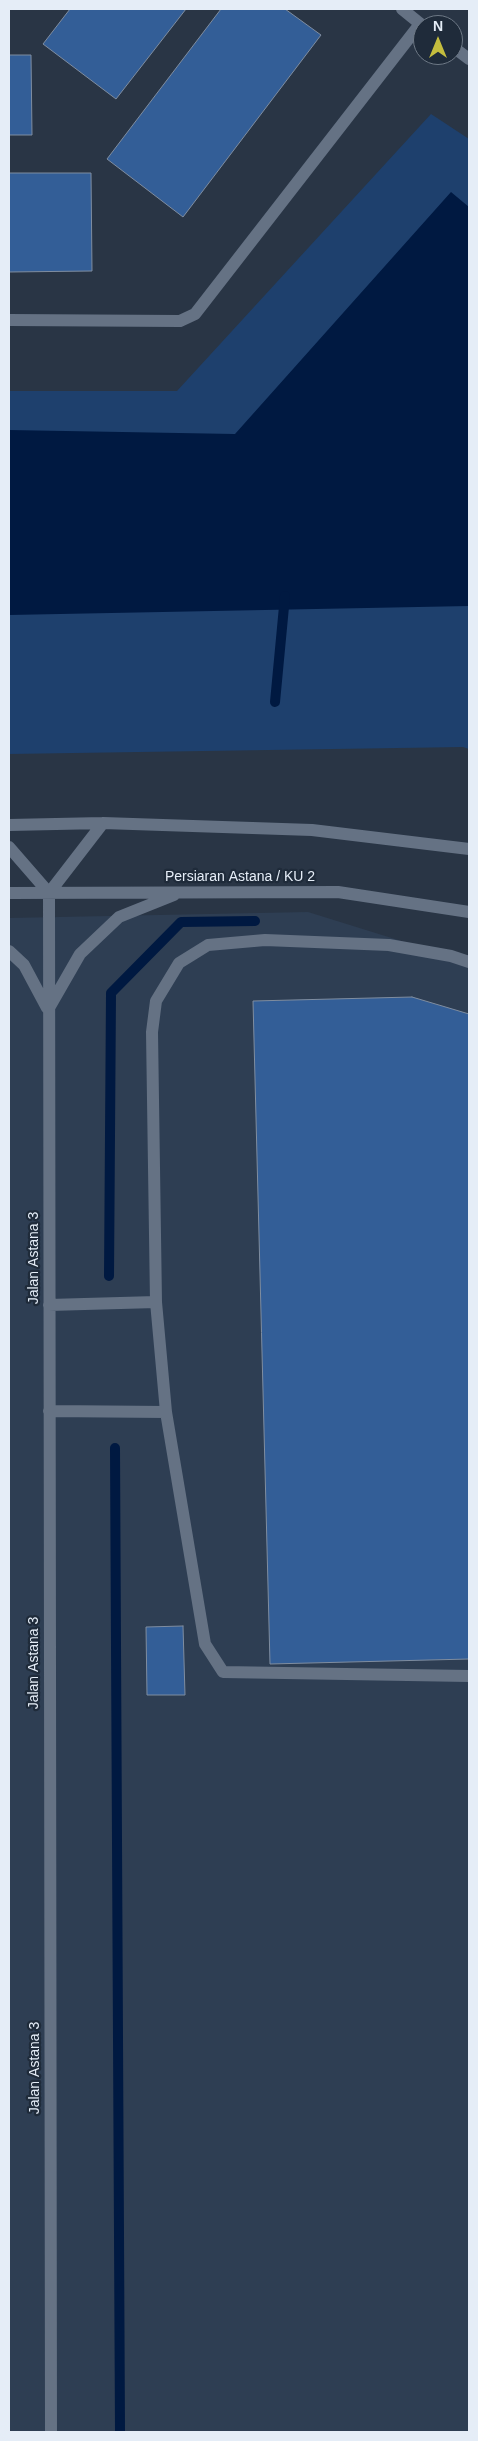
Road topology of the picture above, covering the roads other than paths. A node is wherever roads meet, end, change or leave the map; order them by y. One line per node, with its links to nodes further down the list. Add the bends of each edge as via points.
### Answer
1 (402, 9): 2 (street)
2 (413, 18)
3 (413, 35): 4 (street, via 195,314 180,320)
4 (9, 320)
5 (103, 824): 6 (street); 8 (street, via 312,830); 11 (street)
6 (9, 825)
7 (9, 847): 11 (street)
8 (469, 849)
9 (181, 892): 11 (street, Persiaran Astana / KU 2); 12 (street, Persiaran Astana / KU 2, via 338,892); 15 (street, via 119,917 80,954)
10 (9, 893): 11 (street, Persiaran Astana / KU 2)
11 (49, 893): 15 (street, Jalan Astana 3)
12 (469, 912)
13 (9, 950): 15 (street, via 24,966)
14 (469, 962): 16 (street, via 389,945 265,940 208,945 179,963 156,1001 152,1032)
15 (48, 1010): 17 (street, Jalan Astana 3)
16 (156, 1302): 17 (street); 19 (street)
17 (49, 1304): 18 (street, Jalan Astana 3)
18 (49, 1411): 19 (street); 21 (street, Jalan Astana 3)
19 (166, 1412): 20 (street, via 206,1644 223,1672)
20 (469, 1676)
21 (51, 2432)

